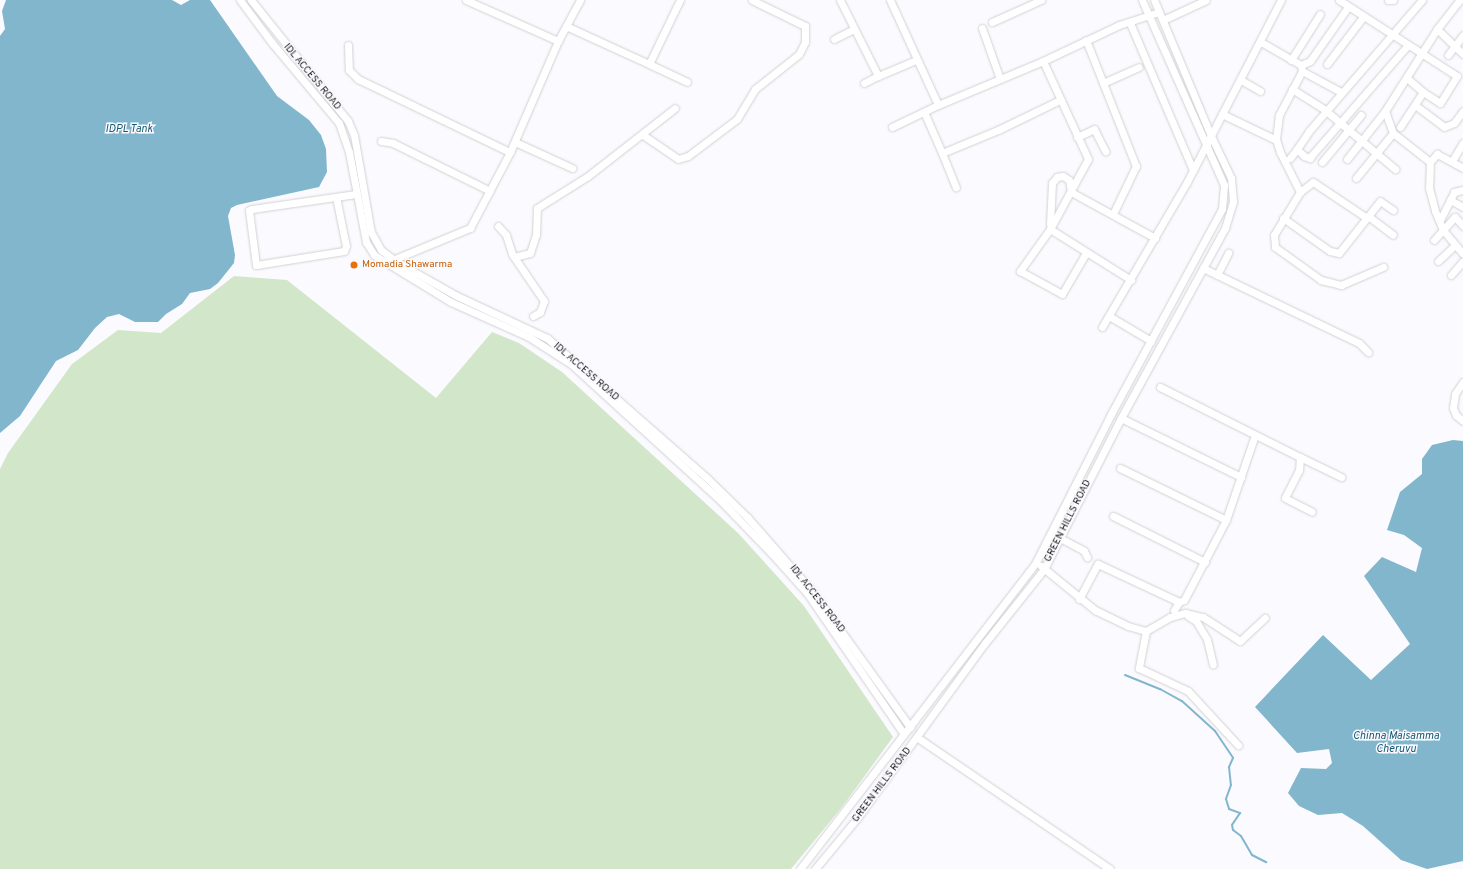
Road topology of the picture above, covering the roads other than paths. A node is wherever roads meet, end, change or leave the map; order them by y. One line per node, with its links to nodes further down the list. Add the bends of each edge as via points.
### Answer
1 (240, 0): 108 (street, via 272,44 339,123 347,146)
2 (251, 0): 129 (street, IDL ACCESS ROAD, via 348,121 354,135 374,242)
3 (466, 0): 35 (street)
4 (580, 0): 27 (street)
5 (680, 0): 46 (street)
6 (752, 0): 78 (street, via 805,26 805,42 800,54 755,88 737,118 688,156 678,159)
7 (890, 0): 43 (street)
8 (1041, 0): 25 (street)
9 (1142, 0): 22 (street, GREEN HILLS ROAD)
10 (1154, 0): 20 (street, GREEN HILLS ROAD)
11 (1206, 0): 24 (street)
12 (1281, 0): 36 (street)
13 (1388, 0): 14 (street)
14 (1393, 0)
15 (1460, 0): 30 (street)
16 (842, 1): 29 (street)
17 (1341, 1): 19 (street)
18 (1419, 1): 31 (street)
19 (1348, 7): 23 (street); 50 (street, via 1310,61)
20 (1159, 12): 22 (street); 24 (street, GREEN HILLS ROAD)
21 (1320, 14): 44 (street)
22 (1148, 16): 26 (street); 87 (street, GREEN HILLS ROAD)
23 (1363, 17): 31 (street); 47 (street)
24 (1163, 20): 79 (street, GREEN HILLS ROAD)
25 (992, 22)
26 (1130, 22): 34 (street); 101 (street)
27 (566, 26): 35 (street); 46 (street)
28 (982, 28): 53 (street)
29 (854, 29): 33 (street); 52 (street)
30 (1437, 29): 38 (street); 40 (street)
31 (1392, 35): 39 (street); 61 (street)
32 (1463, 35): 38 (street)
33 (834, 38)
34 (1086, 40): 45 (street); 58 (street)
35 (558, 41): 84 (street)
36 (1260, 42): 44 (street); 55 (street)
37 (348, 45): 90 (street, via 349,70 358,79)
38 (1454, 45): 41 (street); 42 (street)
39 (1407, 46): 40 (street); 73 (street)
40 (1422, 53): 48 (street); 54 (street)
41 (1463, 54)
42 (1448, 55)
43 (916, 60): 52 (street); 64 (street)
44 (1291, 60): 50 (street)
45 (1043, 61): 53 (street); 63 (street)
46 (649, 64): 56 (street)
47 (1327, 64)
48 (1441, 64): 51 (street); 62 (street, via 1457,78 1440,103)
49 (1139, 67): 58 (street)
50 (1301, 68): 59 (street); 61 (street)
51 (1436, 70)
52 (878, 76): 57 (street)
53 (1000, 79): 64 (street)
54 (1408, 79): 62 (street); 68 (street)
55 (1241, 80): 60 (street); 71 (street)
56 (687, 82)
57 (864, 83)
58 (1103, 83): 113 (street, via 1136,166)
59 (1292, 89): 67 (street); 81 (street, via 1279,115)
60 (1260, 90)
61 (1341, 92): 67 (street)
62 (1423, 92): 65 (street)
63 (1060, 100): 80 (street); 91 (street)
64 (938, 105): 70 (street)
65 (1415, 105): 69 (street, via 1444,127 1454,123); 75 (street)
66 (675, 108): 78 (street)
67 (1325, 110): 73 (street); 88 (street)
68 (1386, 111): 77 (street); 83 (street)
69 (1463, 111)
70 (924, 112): 74 (street); 91 (street)
71 (1222, 114): 79 (street); 81 (street)
72 (1361, 115): 76 (street)
73 (1341, 123): 76 (street); 88 (street, via 1310,158)
74 (892, 127)
75 (1400, 127)
76 (1349, 129): 83 (street); 96 (street)
77 (1393, 133): 92 (street); 97 (street)
78 (643, 135): 128 (street, via 588,176 538,208 536,235 530,253)
79 (1211, 136): 87 (street); 134 (street, GREEN HILLS ROAD, via 1231,178 1233,201 1225,228)
80 (1078, 137): 86 (street); 89 (street, via 1096,129); 106 (street, via 1088,159)
81 (1276, 140): 94 (street)
82 (381, 141): 105 (street, via 393,143)
83 (1362, 141): 92 (street); 93 (street)
84 (515, 142): 90 (street); 98 (street)
85 (1463, 143): 95 (street)
86 (1084, 145)
87 (1205, 146): 101 (street); 141 (street, GREEN HILLS ROAD, via 1224,185 1222,209)
88 (1296, 149): 94 (street)
89 (1105, 151)
90 (510, 152): 105 (street)
91 (942, 153): 103 (street)
92 (1377, 154): 100 (street); 102 (street)
93 (1347, 159)
94 (1288, 161): 107 (street)
95 (1452, 161): 97 (street, via 1437,154); 99 (street)
96 (1322, 162)
97 (1430, 162): 116 (street, via 1429,188)
98 (572, 168)
99 (1463, 168)
100 (1396, 169)
101 (1193, 170): 122 (street)
102 (1356, 178)
103 (956, 187)
104 (1463, 190): 110 (street, via 1455,191)
105 (490, 192): 129 (street, via 470,228)
106 (1071, 192): 113 (street); 119 (street); 119 (street, via 1069,180 1063,176 1052,183)
107 (1300, 192): 114 (street, via 1314,182); 115 (street)
108 (356, 194): 109 (street); 132 (street, via 366,242 374,255)
109 (336, 197): 109 (street, via 249,210 256,265 344,251 346,246)
110 (1450, 200): 111 (street); 116 (street)
111 (1463, 207)
112 (1393, 210): 114 (street, via 1380,201)
113 (1112, 214): 122 (street)
114 (1367, 217): 115 (street, via 1339,253 1330,251); 121 (street)
115 (1283, 218): 133 (street, via 1274,235 1274,247 1321,280 1341,285)
116 (1440, 220): 120 (street)
117 (498, 226): 128 (street, via 506,235)
118 (1463, 226): 120 (street, via 1454,217)
119 (1050, 229): 125 (street); 125 (street, via 1020,271 1062,294)
120 (1443, 230): 123 (street); 124 (street)
121 (1393, 235)
122 (1155, 238): 137 (street)
123 (1434, 240)
124 (1455, 245): 127 (street); 130 (street)
125 (1086, 253): 137 (street)
126 (1228, 253): 135 (street)
127 (1463, 254)
128 (514, 257): 138 (street, via 544,300 540,312)
129 (394, 260): 132 (street); 165 (street, IDL ACCESS ROAD, via 455,295 530,329 559,347 706,477 748,518 794,569)
130 (1438, 261)
131 (1463, 261): 136 (street)
132 (385, 264): 165 (street, via 451,302 529,337 571,364 742,521)
133 (1383, 267)
134 (1203, 268): 135 (street); 145 (street, GREEN HILLS ROAD)
135 (1217, 275): 142 (street, via 1359,343)
136 (1451, 275)
137 (1131, 280): 139 (street)
138 (533, 316)
139 (1109, 316): 140 (street); 141 (street)
140 (1102, 327)
141 (1151, 341): 157 (street, GREEN HILLS ROAD)
142 (1368, 352)
143 (1463, 382): 146 (street, via 1455,394 1453,408)
144 (1160, 386): 147 (street)
145 (1120, 418): 150 (street); 155 (street, GREEN HILLS ROAD)
146 (1463, 421)
147 (1256, 435): 148 (street); 150 (street)
148 (1300, 457): 151 (street); 152 (street, via 1299,470 1285,498)
149 (1120, 468): 154 (street)
150 (1241, 477): 154 (street)
151 (1341, 477)
152 (1312, 512)
153 (1113, 516): 158 (street)
154 (1226, 520): 158 (street)
155 (1060, 538): 156 (street, via 1084,551); 159 (street, GREEN HILLS ROAD)
156 (1087, 557)
157 (1036, 562): 159 (street); 168 (street, GREEN HILLS ROAD)
158 (1206, 562): 161 (street, via 1184,600)
159 (1044, 569): 160 (street); 170 (street, GREEN HILLS ROAD)
160 (1080, 599): 161 (street, via 1098,564); 166 (street, via 1095,610 1128,626)
161 (1179, 602): 162 (street)
162 (1174, 610)
163 (1185, 613): 164 (street, via 1203,617 1240,641); 166 (street); 167 (street, via 1196,621 1207,639)
164 (1265, 618)
165 (834, 624): 168 (street, IDL ACCESS ROAD); 169 (street)
166 (1146, 631): 171 (street, via 1138,668 1188,691)
167 (1213, 664)
168 (910, 727): 169 (street, GREEN HILLS ROAD)
169 (904, 734): 172 (street, GREEN HILLS ROAD)
170 (918, 738): 173 (street, GREEN HILLS ROAD); 174 (street)
171 (1238, 745)
172 (800, 869)
173 (815, 869)
174 (1110, 869)

